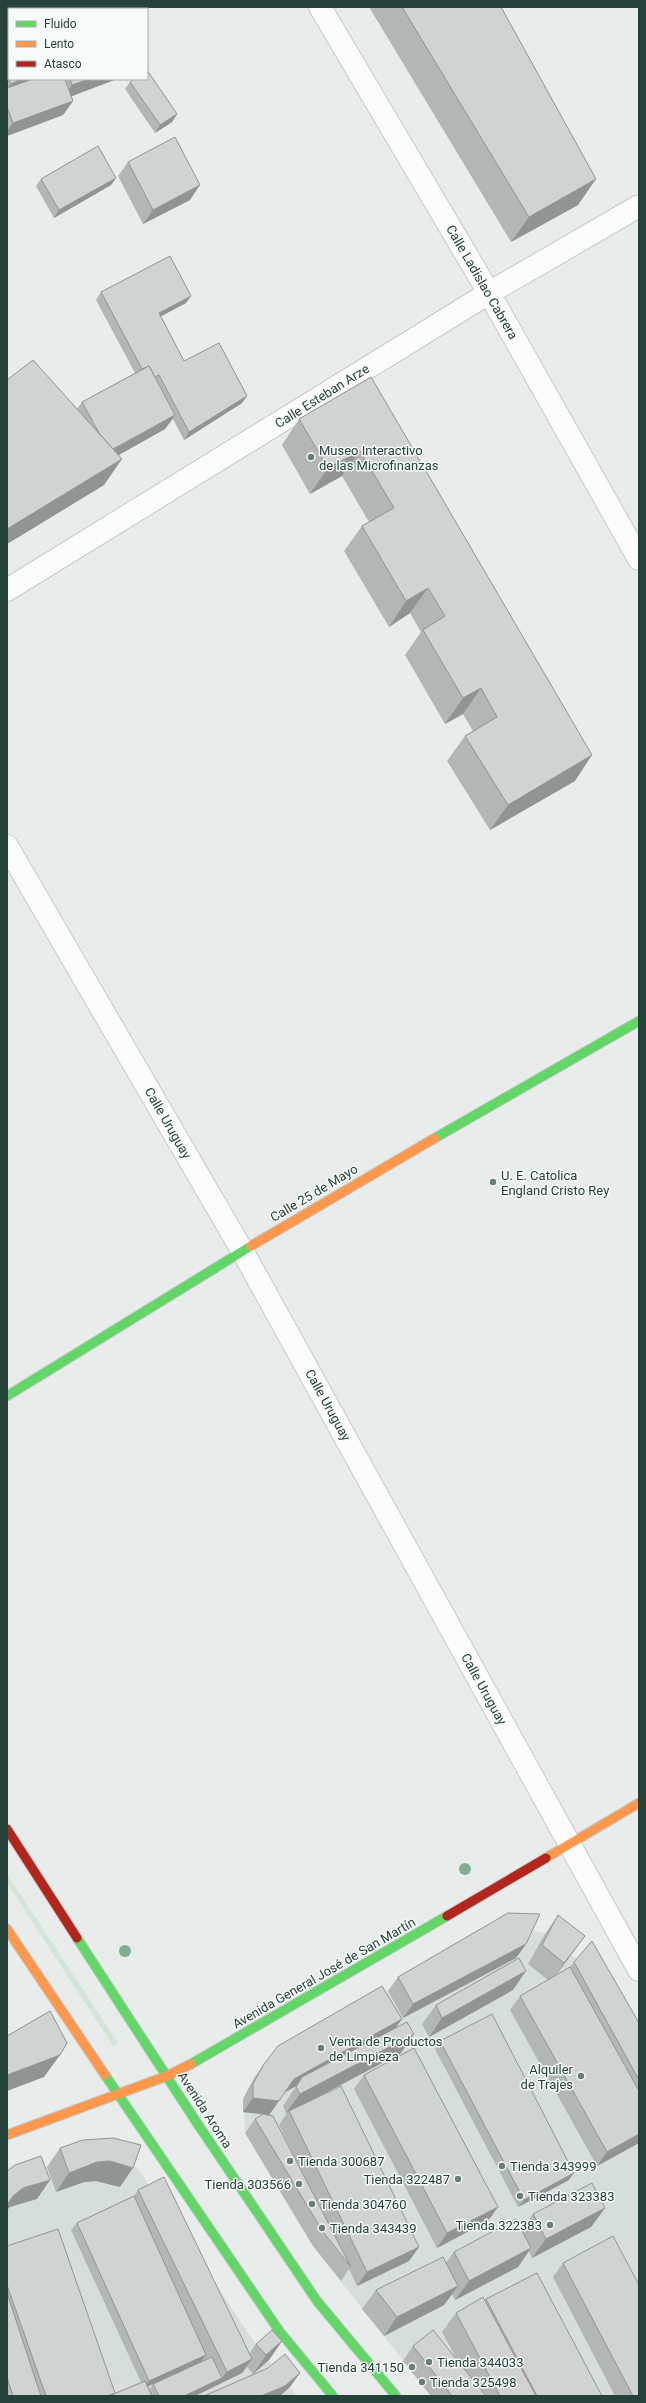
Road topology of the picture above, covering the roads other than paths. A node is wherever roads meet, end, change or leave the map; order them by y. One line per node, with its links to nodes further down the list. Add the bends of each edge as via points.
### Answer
1 (320, 7): 3 (street, Calle Ladislao Cabrera)
2 (639, 206): 3 (street, Calle Esteban Arze)
3 (489, 293): 4 (street, Calle Ladislao Cabrera); 5 (street, Calle Esteban Arze)
4 (639, 559)
5 (7, 590)
6 (7, 846): 8 (street, Calle Uruguay)
7 (639, 1021): 8 (main road, Calle 25 de Mayo, via 313,1207)
8 (243, 1252): 9 (main road, Calle 25 de Mayo); 12 (street, Calle Uruguay)
9 (7, 1396)
10 (639, 1803): 12 (main road, Avenida General José de San Martín)
11 (7, 1829): 15 (main road, Avenida Aroma)
12 (569, 1844): 14 (street, Calle Uruguay); 15 (main road, Avenida General José de San Martín, via 204,2058)
13 (7, 1929): 16 (main road)
14 (639, 1970)
15 (167, 2076): 16 (main road, Avenida General José de San Martín); 19 (main road, Avenida Aroma, via 317,2301)
16 (118, 2095): 17 (main road, Avenida General José de San Martín); 18 (main road, via 280,2332)
17 (7, 2135)
18 (333, 2396)
19 (396, 2396)

